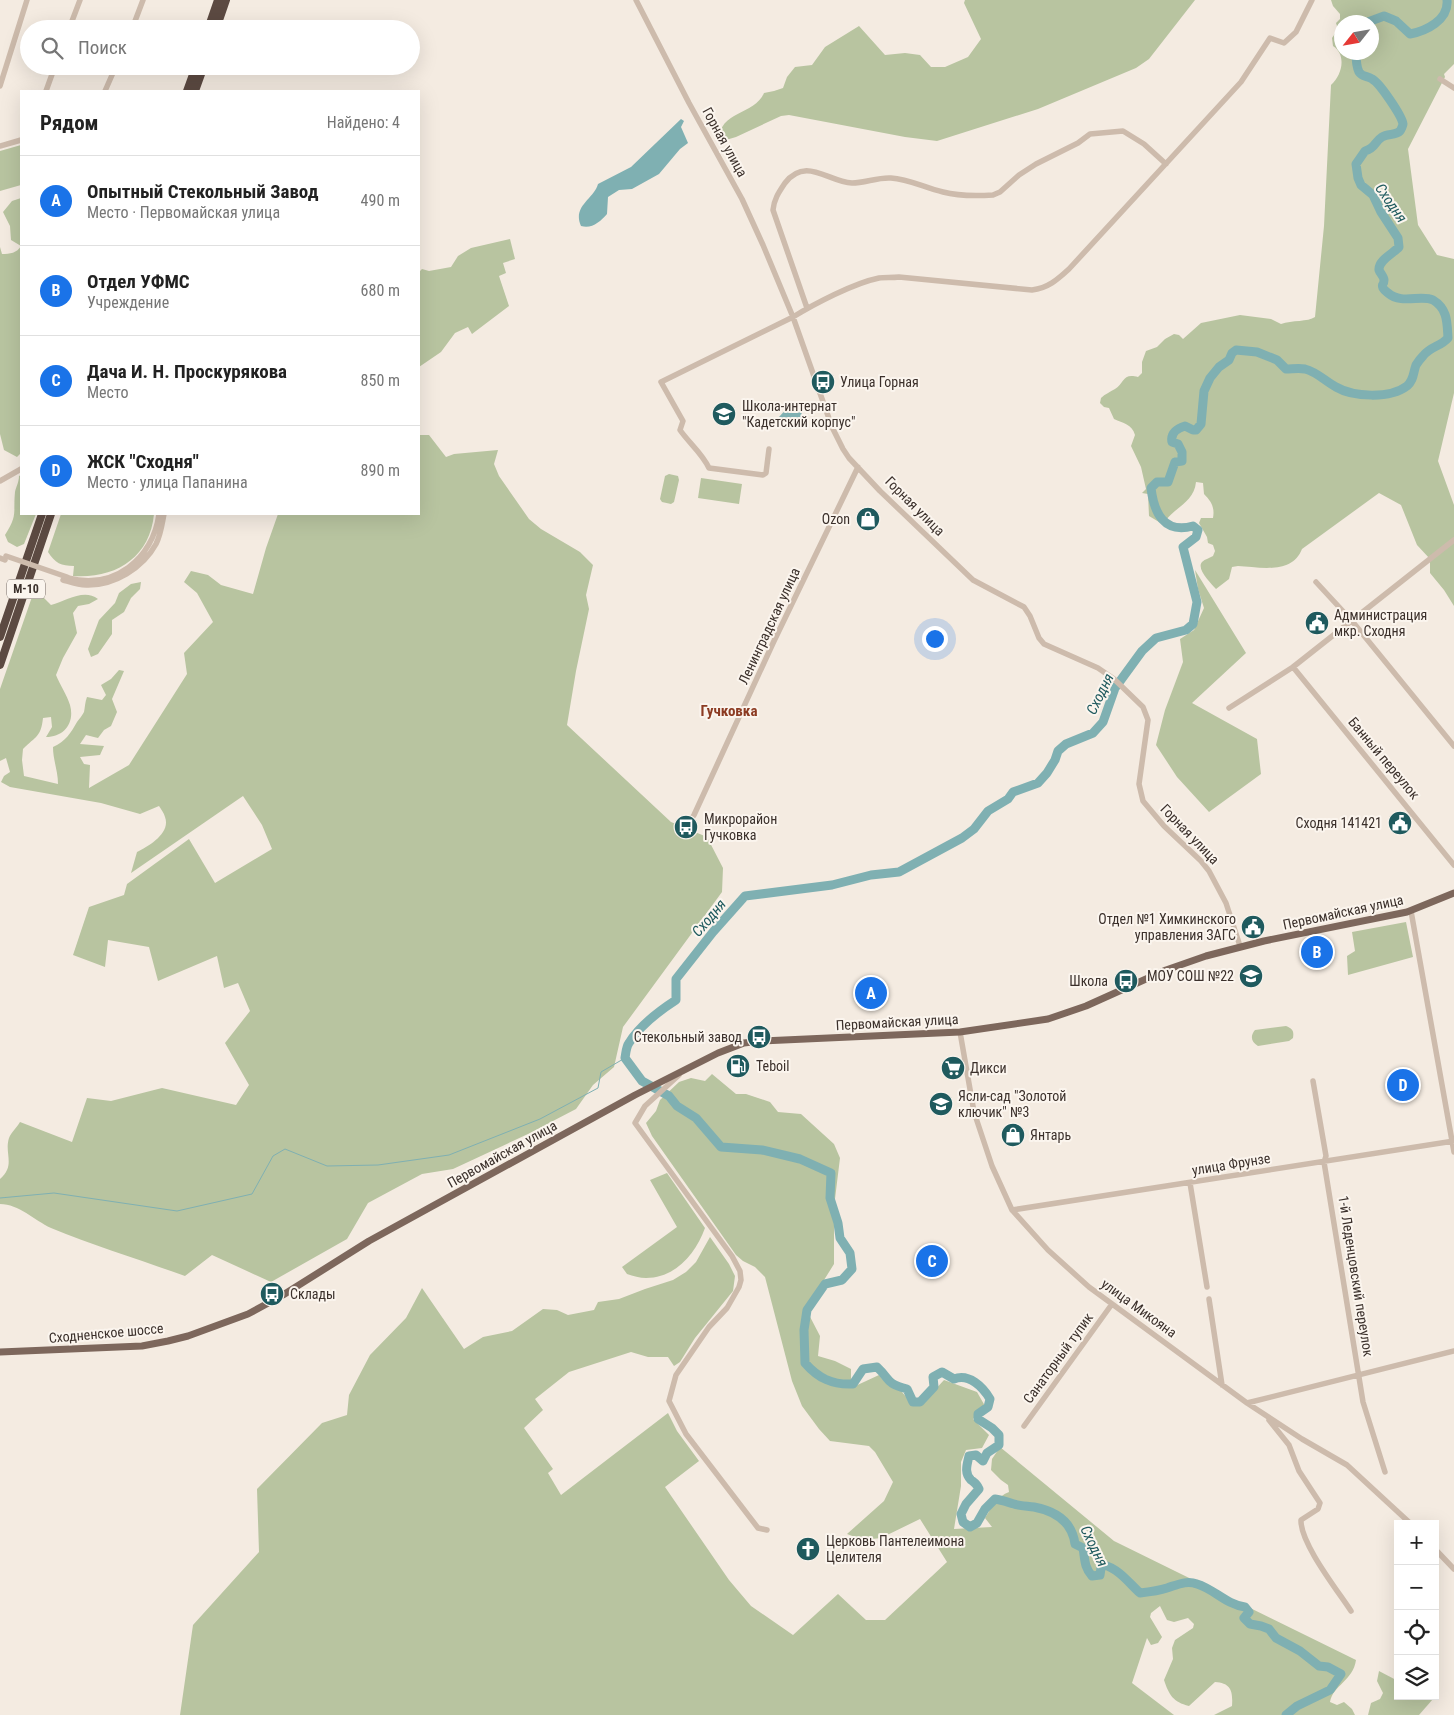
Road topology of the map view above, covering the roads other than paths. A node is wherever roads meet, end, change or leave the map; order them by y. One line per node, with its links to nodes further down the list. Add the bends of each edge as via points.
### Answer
1 (27, 0): 8 (street)
2 (80, 0): 9 (street)
3 (143, 0): 10 (street)
4 (218, 0): 11 (highway)
5 (226, 0): 12 (highway)
6 (636, 0): 29 (street, Горная улица, via 742,199)
7 (1312, 0): 27 (street, via 1296,32 1284,43 1270,38 1241,82)
8 (21, 20)
9 (72, 20)
10 (135, 20)
11 (211, 20)
12 (219, 20)
13 (20, 22): 19 (street)
14 (52, 75): 21 (street)
15 (112, 75): 22 (street)
16 (193, 75): 23 (highway)
17 (201, 75): 24 (highway)
18 (1440, 79): 20 (street)
19 (0, 86)
20 (1454, 88)
21 (46, 90)
22 (105, 90)
23 (187, 90)
24 (195, 90)
25 (20, 140): 26 (street)
26 (0, 146)
27 (1166, 164): 28 (street, via 1069,269 1054,283 1041,289 880,278); 28 (street, via 1134,136 1115,130 1090,134 1036,164 993,195 944,192 891,178 852,183 812,170 796,174 780,190 773,210)
28 (808, 308): 29 (street)
29 (793, 317): 30 (street, via 661,382 683,421 680,430 709,468 763,475); 31 (street, Горная улица, via 838,440)
30 (769, 449)
31 (858, 467): 48 (street, Ленинградская улица); 52 (street, Горная улица, via 973,580 1024,607 1044,644 1114,678 1143,707 1148,720 1139,784 1144,801 1209,871 1226,903)
32 (20, 470): 33 (street)
33 (0, 481)
34 (42, 515): 43 (highway, М-10)
35 (51, 515): 44 (highway, М-10)
36 (159, 515): 40 (street, via 153,539 142,556 130,566 103,578)
37 (164, 515): 40 (street, via 160,534 150,553 127,574 88,586)
38 (1454, 540): 42 (street)
39 (3, 557): 40 (street)
40 (65, 579)
41 (1316, 582): 42 (street)
42 (1352, 621): 45 (street); 47 (street)
43 (0, 637)
44 (0, 665)
45 (1293, 667): 46 (street); 49 (street, Банный переулок)
46 (1229, 708)
47 (1454, 746)
48 (690, 821)
49 (1454, 865)
50 (1454, 893): 51 (main road, Первомайская улица)
51 (1411, 911): 52 (main road, Первомайская улица); 56 (street)
52 (1240, 946): 53 (main road, Первомайская улица, via 1178,965 1071,1012 1048,1019)
53 (960, 1032): 55 (main road, Первомайская улица, via 752,1042 718,1053); 60 (street, улица Микояна, via 974,1112 992,1166)
54 (1313, 1081): 58 (street, 1-й Леденцовский переулок, via 1326,1156)
55 (666, 1083): 61 (main road, Первомайская улица, via 636,1095); 74 (street, via 645,1106 635,1123 732,1256 741,1280 727,1308 709,1327 676,1376 670,1401 686,1434 712,1469 758,1528)
56 (1453, 1142): 57 (street); 58 (street, улица Фрунзе)
57 (1454, 1152)
58 (1324, 1162): 59 (street, улица Фрунзе); 67 (street, 1-й Леденцовский переулок)
59 (1190, 1183): 60 (street, улица Фрунзе); 62 (street)
60 (1012, 1210): 64 (street, улица Микояна, via 1048,1250)
61 (369, 1241): 66 (main road, Сходненское шоссе, via 248,1314 188,1336 142,1346)
62 (1207, 1287)
63 (1209, 1299): 68 (street)
64 (1112, 1304): 68 (street, улица Микояна); 71 (street, Санаторный тупик)
65 (1454, 1351): 67 (street)
66 (0, 1352)
67 (1359, 1374): 69 (street); 72 (street, 1-й Леденцовский переулок, via 1363,1402)
68 (1222, 1385): 69 (street, улица Микояна)
69 (1247, 1403): 70 (street, улица Микояна)
70 (1266, 1416): 73 (street, улица Микояна, via 1347,1465); 77 (street, via 1290,1445 1299,1471 1320,1503 1318,1509 1301,1520 1300,1528 1318,1564)
71 (1024, 1426)
72 (1385, 1472)
73 (1407, 1520)
74 (767, 1530)
75 (1439, 1553): 76 (street)
76 (1454, 1569)
77 (1351, 1611)

